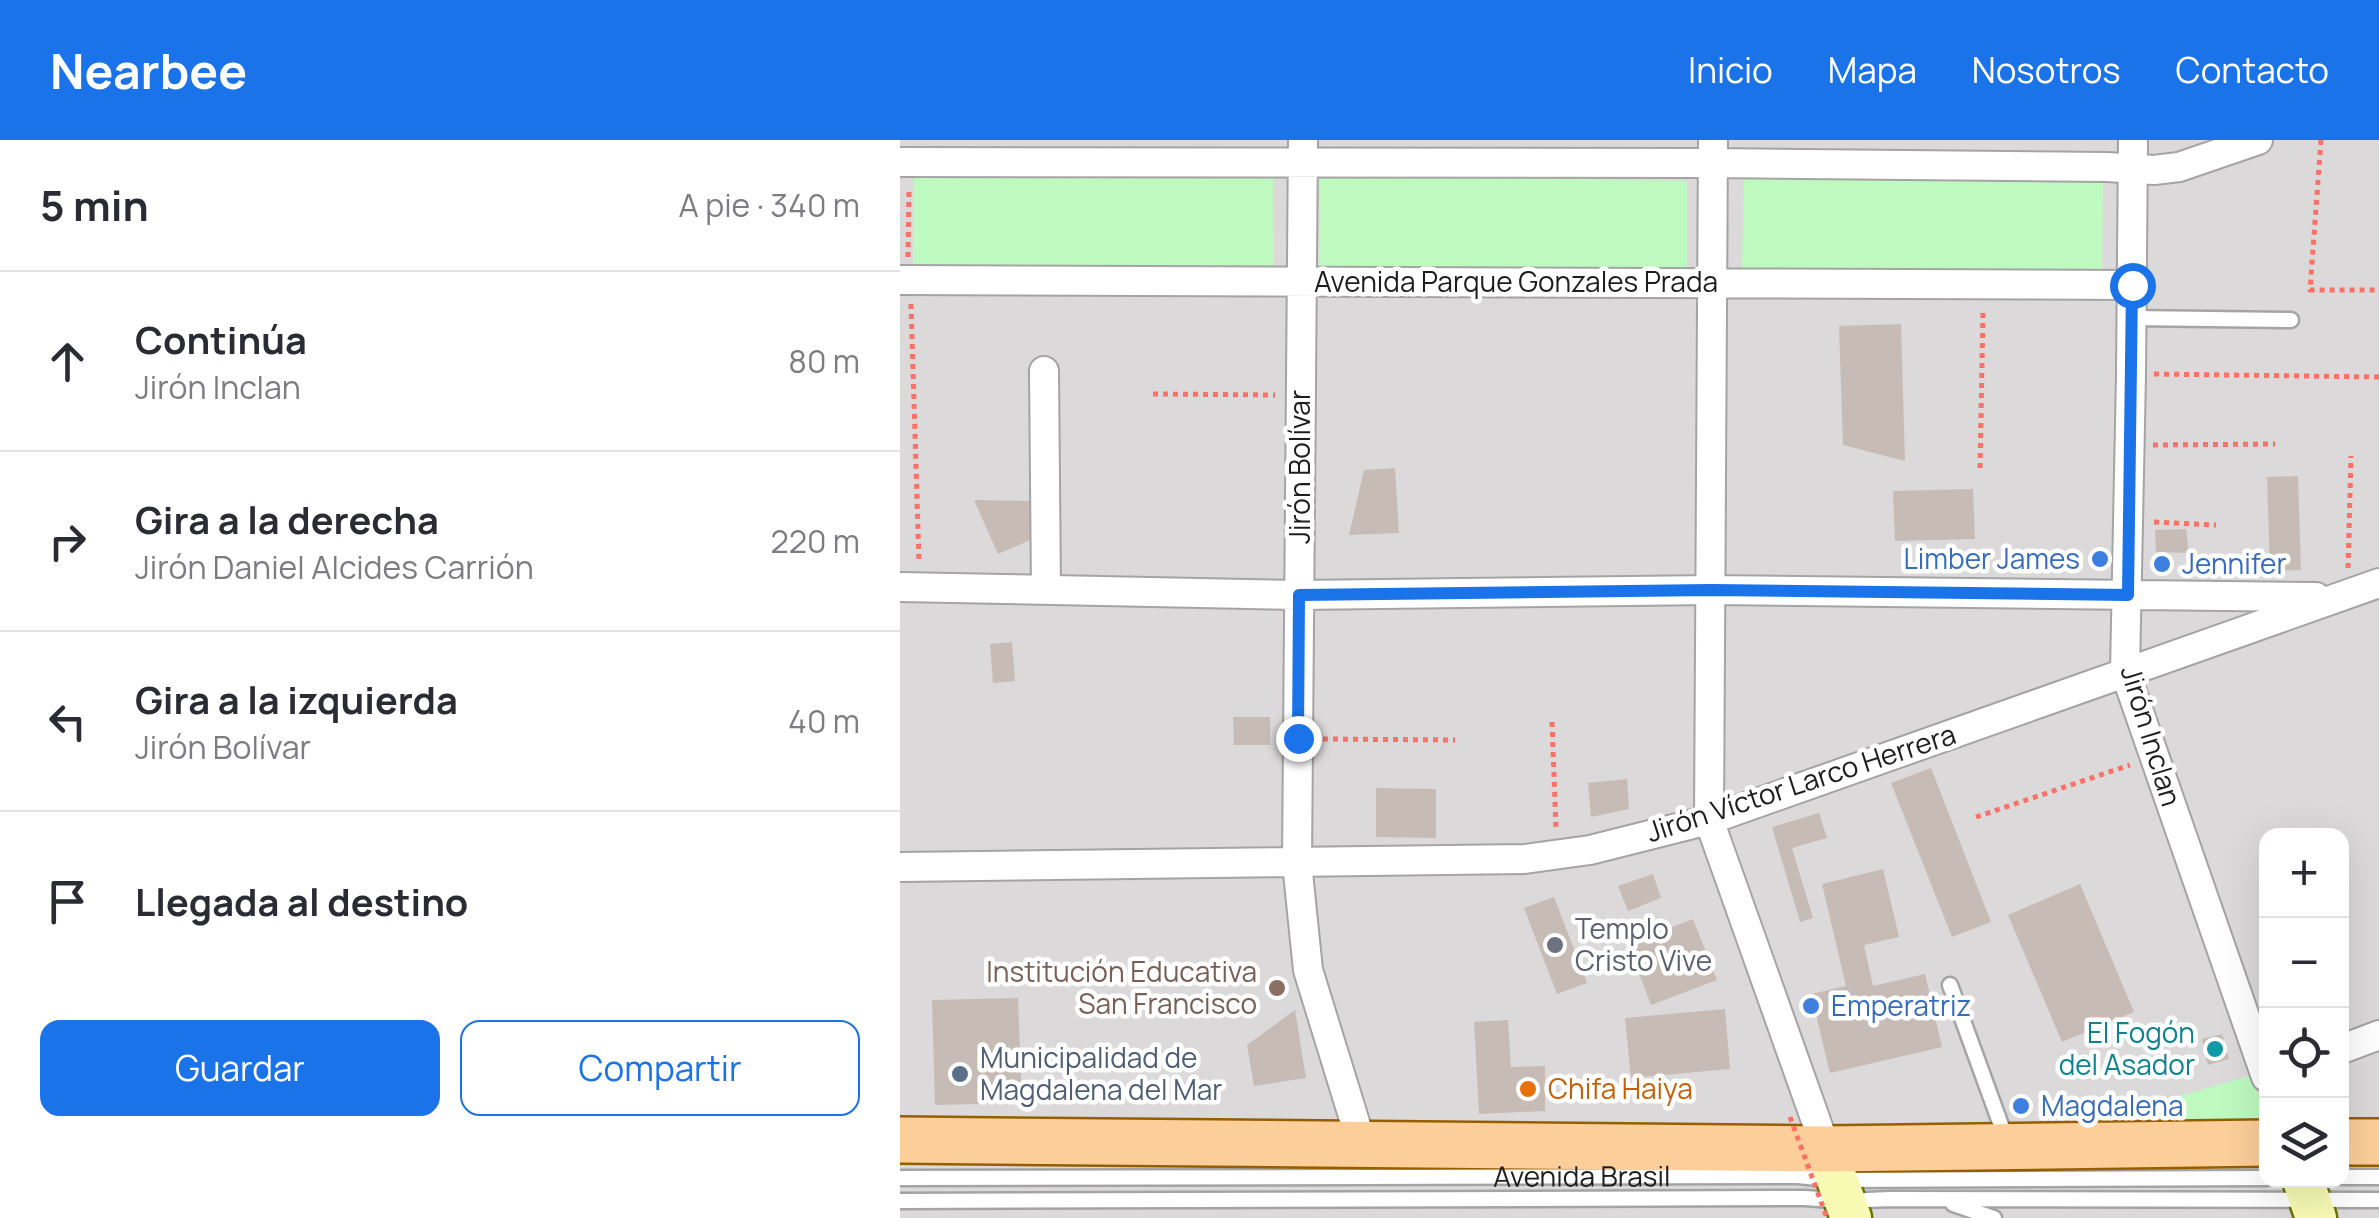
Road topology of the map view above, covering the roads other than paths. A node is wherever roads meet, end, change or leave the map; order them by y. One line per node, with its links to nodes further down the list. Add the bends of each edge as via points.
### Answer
1 (2133, 140): 6 (street, Jirón Inclan)
2 (2258, 140): 6 (street, via 2179,167)
3 (1302, 151): 4 (street); 5 (street); 7 (street, Jirón Bolívar)
4 (1713, 151): 6 (street); 8 (street)
5 (905, 162)
6 (2133, 169): 9 (street, Jirón Inclan)
7 (1301, 282): 8 (street, Avenida Parque Gonzales Prada); 10 (street, Avenida Parque Gonzales Prada); 18 (street, Jirón Bolívar)
8 (1712, 283): 9 (street, Avenida Parque Gonzales Prada); 17 (street)
9 (2132, 285): 11 (street, Jirón Inclan)
10 (905, 291)
11 (2132, 318): 12 (lane); 19 (street, Jirón Inclan)
12 (2291, 320)
13 (1044, 371): 16 (street)
14 (2379, 582): 20 (street, Jirón Víctor Larco Herrera)
15 (910, 587): 16 (street)
16 (1046, 589): 18 (street)
17 (1711, 590): 18 (street); 19 (street); 22 (street)
18 (1299, 595): 23 (street, Jirón Bolívar)
19 (2128, 595): 20 (street); 21 (street, Jirón Inclan)
20 (2342, 596): 21 (street, Jirón Víctor Larco Herrera)
21 (2125, 672): 22 (street, Jirón Víctor Larco Herrera); 28 (street, Jirón Inclan)
22 (1709, 820): 23 (street, Jirón Víctor Larco Herrera, via 1525,859); 38 (street)
23 (1297, 862): 24 (street, Jirón Víctor Larco Herrera); 33 (street, Jirón Bolívar, via 1308,970)
24 (900, 867)
25 (1950, 985): 34 (lane)
26 (2379, 1036): 27 (street)
27 (2349, 1046)
28 (2259, 1056)
29 (900, 1140): 33 (main road, Avenida Brasil)
30 (2259, 1142): 34 (main road, Avenida Brasil)
31 (2349, 1142): 32 (main road)
32 (2379, 1142)
33 (1362, 1145): 38 (main road, Avenida Brasil, via 1757,1147)
34 (2008, 1145): 38 (main road, Avenida Brasil)
35 (2379, 1177): 39 (lane, Avenida Brasil)
36 (900, 1178): 38 (lane, Avenida Brasil)
37 (2259, 1178): 38 (lane, Avenida Brasil)
38 (1831, 1190): 40 (lane, Avenida Brasil); 42 (lane, Avenida Brasil, via 1785,1198)
39 (2318, 1194): 40 (lane, Avenida Brasil); 41 (lane, Avenida Brasil)
40 (1938, 1200): 43 (lane)
41 (2379, 1200)
42 (900, 1201)
43 (1994, 1218)

